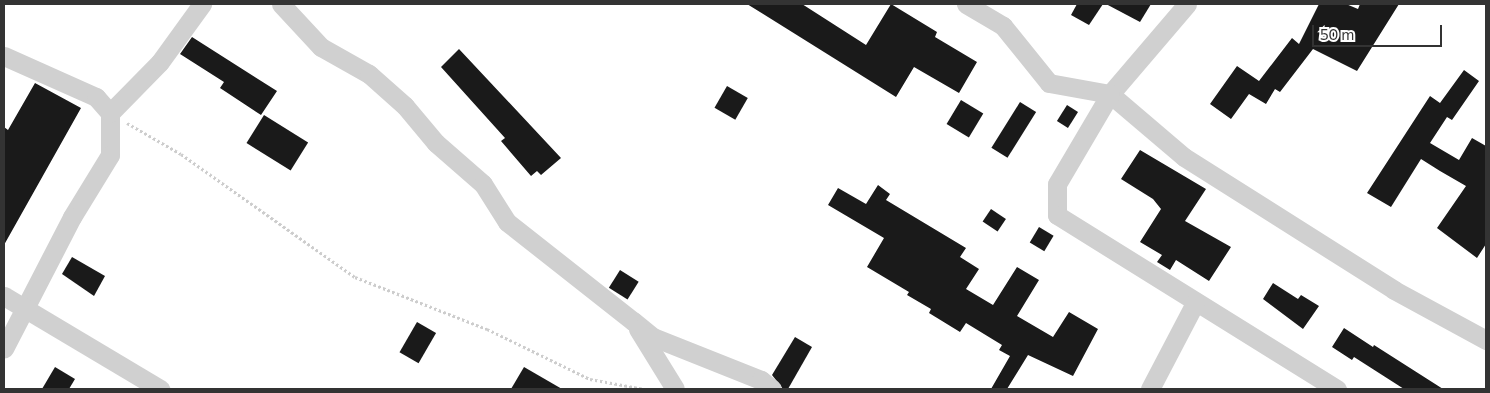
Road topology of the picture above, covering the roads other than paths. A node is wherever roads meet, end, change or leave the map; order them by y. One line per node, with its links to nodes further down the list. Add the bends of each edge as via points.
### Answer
1 (202, 4): 7 (street, via 160,62)
2 (281, 4): 11 (street, via 322,47 369,74 405,106 436,143 483,184 507,222)
3 (966, 4): 6 (street, via 1004,26 1049,83)
4 (1187, 4): 6 (street)
5 (4, 56): 7 (street, via 96,97)
6 (1110, 94): 9 (street, via 1057,184 1057,215); 12 (street, via 1184,157 1394,290)
7 (110, 113): 10 (street, via 110,154 72,217)
8 (4, 296): 10 (street)
9 (1195, 303): 17 (street); 18 (street)
10 (26, 308): 13 (street); 14 (street)
11 (633, 321): 15 (street); 16 (street, via 654,337 761,380)
12 (1486, 340)
13 (4, 350)
14 (160, 389)
15 (675, 389)
16 (772, 389)
17 (1150, 389)
18 (1337, 389)

